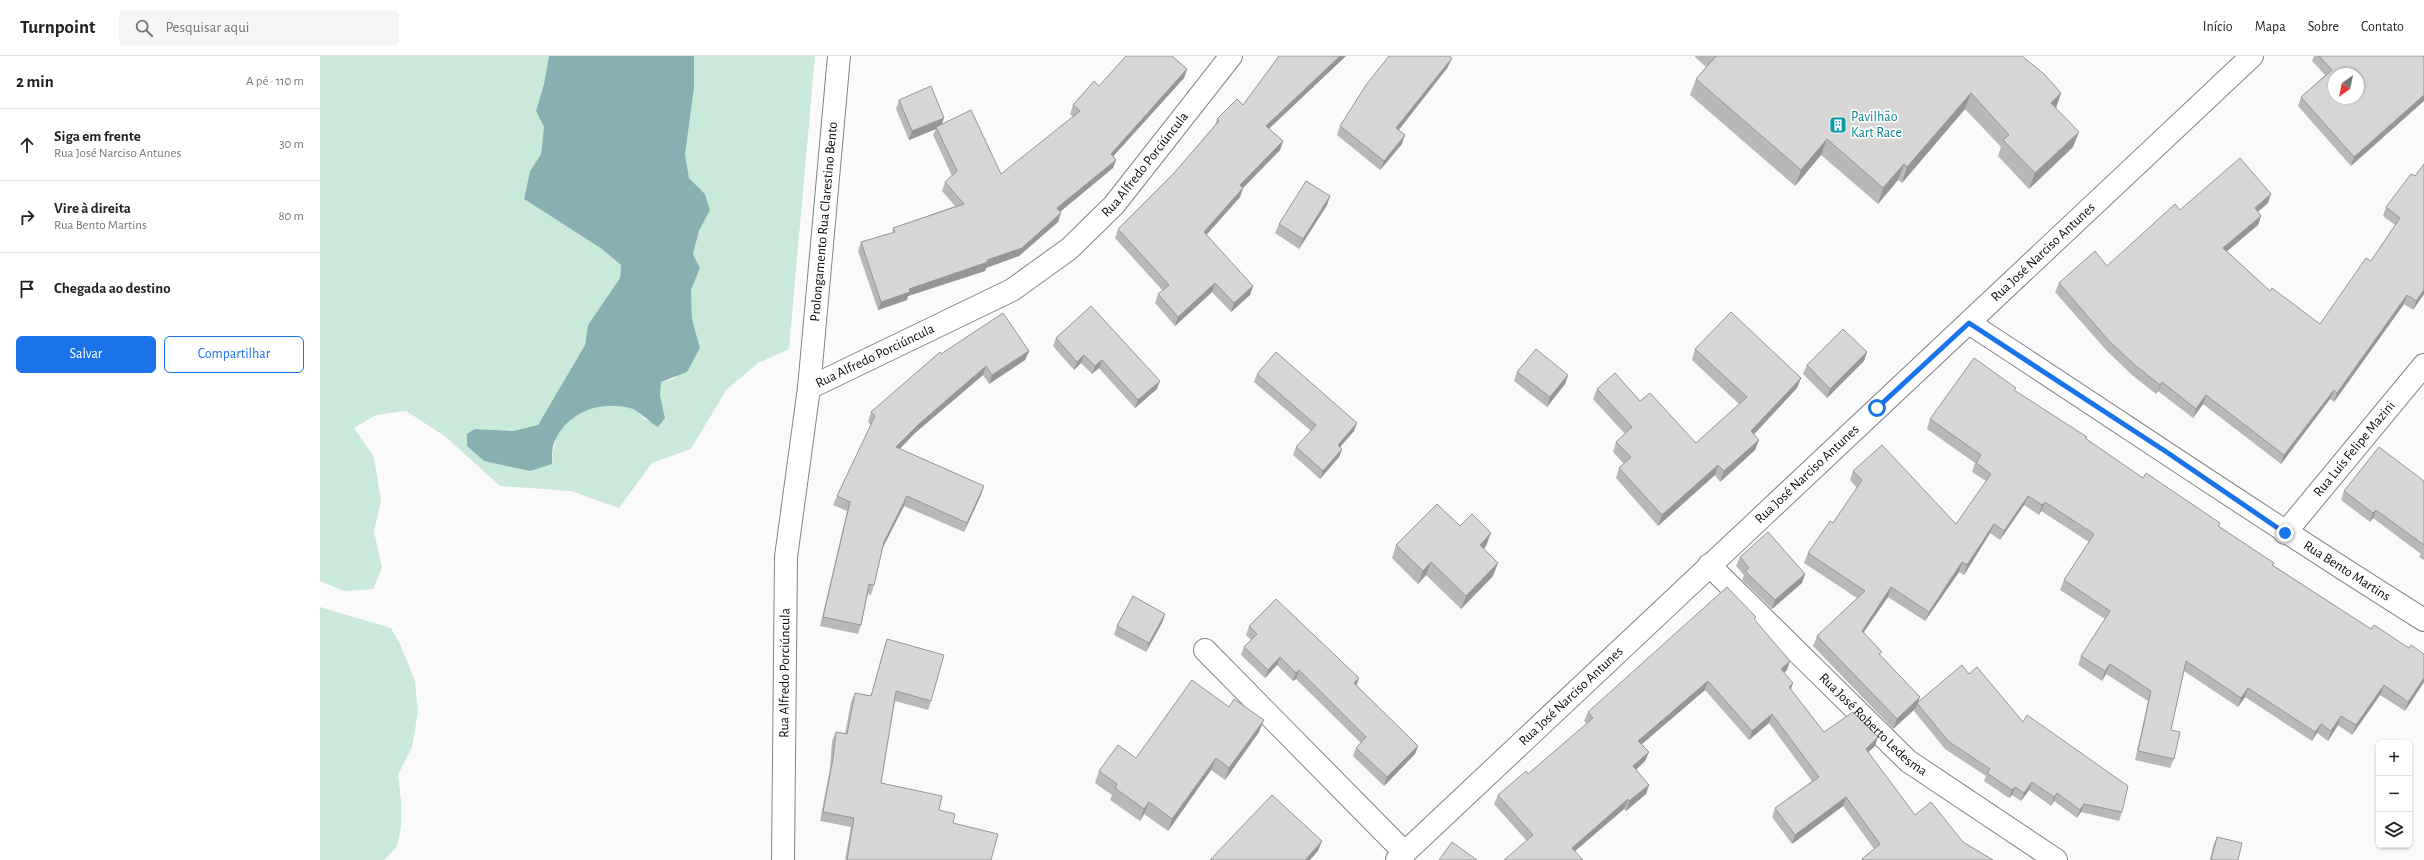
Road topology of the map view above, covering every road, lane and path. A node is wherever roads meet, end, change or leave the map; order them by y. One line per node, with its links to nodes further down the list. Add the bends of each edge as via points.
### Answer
1 (839, 56): 6 (street, Prolongamento Rua Clarestino Bento)
2 (1231, 56): 6 (street, Rua Alfredo Porciúncula, via 1114,205 1069,249 1012,290)
3 (2252, 56): 4 (street, Rua José Narciso Antunes)
4 (1969, 323): 7 (street, Rua Bento Martins); 8 (street, Rua José Narciso Antunes)
5 (2424, 364): 7 (street, Rua Luís Felipe Mazini)
6 (809, 388): 12 (street, Rua Alfredo Porciúncula, via 786,557)
7 (2285, 533): 9 (street, Rua Bento Martins)
8 (1709, 565): 11 (street, Rua José Narciso Antunes); 13 (street, Rua José Roberto Ledesma, via 1908,761)
9 (2424, 620)
10 (1205, 650): 11 (street)
11 (1401, 856)
12 (783, 860)
13 (2056, 860)

